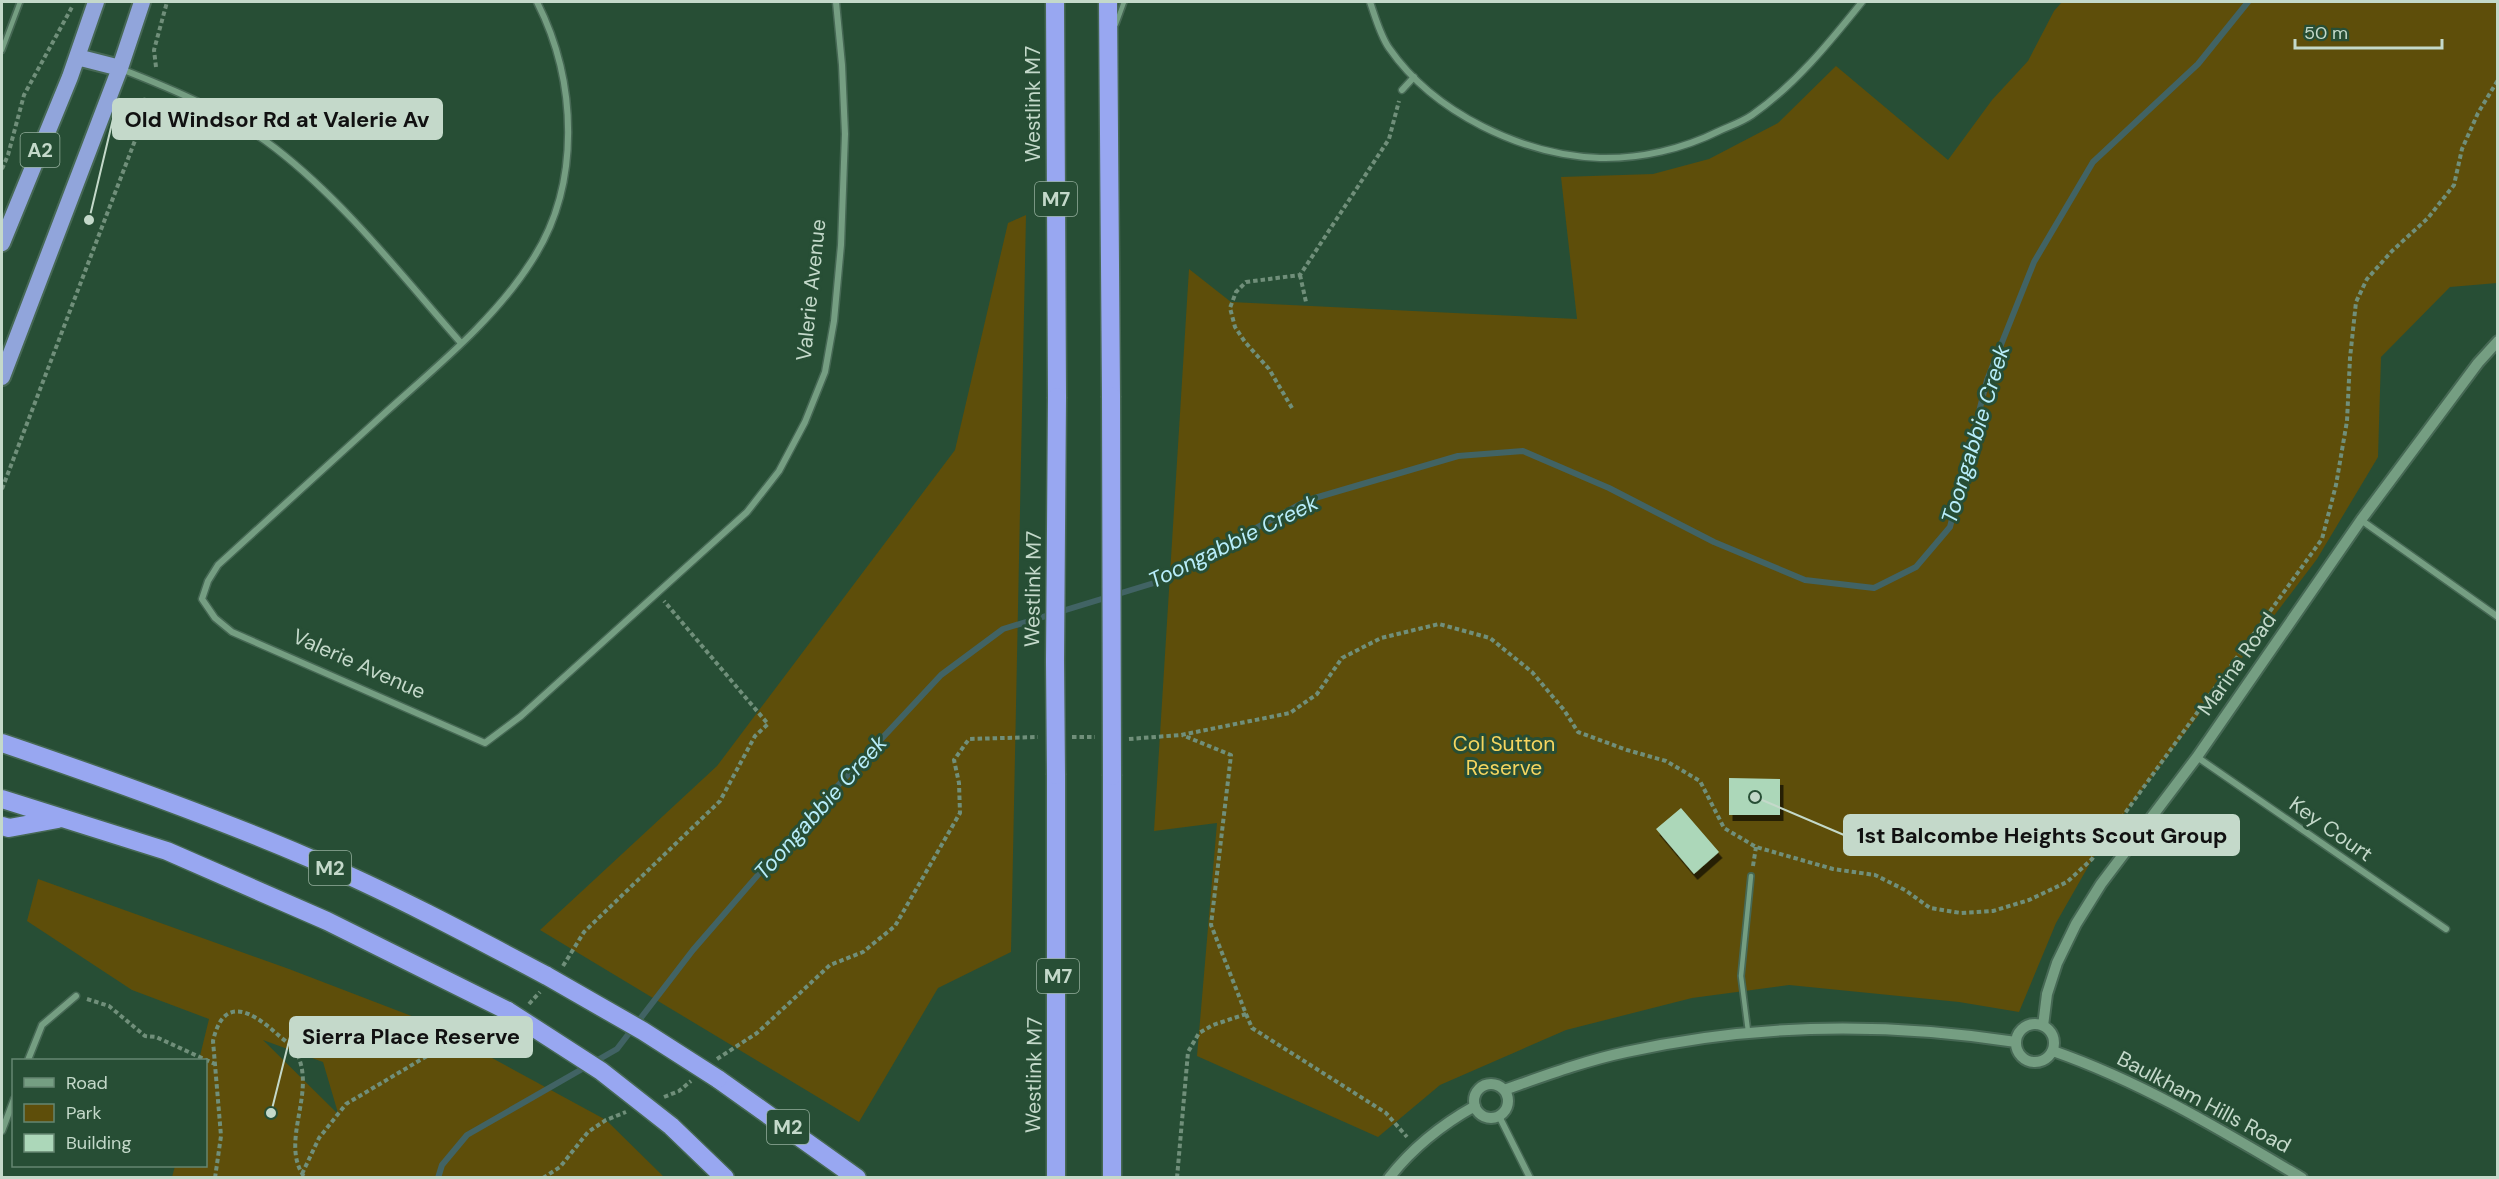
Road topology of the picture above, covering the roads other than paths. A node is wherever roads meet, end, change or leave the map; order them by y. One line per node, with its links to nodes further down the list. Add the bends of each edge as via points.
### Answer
1 (20, 2): 12 (lane)
2 (96, 2): 13 (highway, A2)
3 (142, 2): 14 (highway)
4 (537, 2): 19 (street, via 549,27 567,97 569,140 562,186 550,225 532,261 508,295)
5 (836, 2): 19 (street, Valerie Avenue, via 845,134 839,267 825,372 805,422 772,479 747,512 521,716 485,743 254,644 215,618 202,599 218,565)
6 (1055, 2): 43 (highway, Westlink M7 / M7, bridge)
7 (1108, 2): 11 (highway)
8 (1124, 2): 11 (lane)
9 (1370, 2): 15 (street, via 1388,46)
10 (1862, 2): 15 (street, via 1791,83 1750,116 1700,140 1643,156 1600,158 1556,152 1512,138 1462,115)
11 (1108, 46): 44 (highway, bridge)
12 (2, 50)
13 (77, 57): 14 (highway); 17 (highway, A2)
14 (120, 68): 19 (street, via 194,99 274,147 315,181); 20 (highway)
15 (1414, 77): 16 (street)
16 (1402, 90)
17 (2, 243)
18 (2498, 341): 21 (street, Marina Road)
19 (461, 343)
20 (2, 377)
21 (2361, 520): 22 (street); 24 (street, Marina Road)
22 (2498, 617)
23 (2, 743): 42 (highway, M2, bridge, via 186,808 309,858 442,920 713,1072)
24 (2197, 756): 29 (street, Key Court); 31 (street, Marina Road, via 2101,884 2076,924 2057,963 2047,994)
25 (2, 799): 26 (highway, M2)
26 (63, 818): 27 (highway, M2); 41 (highway, M2, bridge, via 167,851 248,885 428,969 514,1015 601,1071 671,1126)
27 (2, 826)
28 (1751, 876): 32 (lane, via 1741,976)
29 (2446, 929)
30 (76, 996): 35 (street, via 42,1025)
31 (2043, 1026): 33 (street, via 2026,1026); 34 (street, via 2054,1039)
32 (1748, 1031): 33 (street, via 1802,1027 1909,1029); 36 (street, via 1624,1052)
33 (2016, 1042): 34 (street, via 2022,1057 2034,1062 2044,1060)
34 (2053, 1050): 47 (street, Baulkham Hills Road, via 2145,1088)
35 (28, 1059)
36 (1504, 1090): 38 (street, via 1495,1085 1483,1086 1475,1095); 39 (street, via 1508,1102)
37 (12, 1104): 40 (street)
38 (1475, 1106): 39 (street, via 1483,1116); 45 (street, via 1435,1131)
39 (1499, 1116): 46 (street)
40 (2, 1131)
41 (725, 1178)
42 (857, 1178)
43 (1056, 1178)
44 (1112, 1178)
45 (1389, 1178)
46 (1530, 1178)
47 (2302, 1178)

